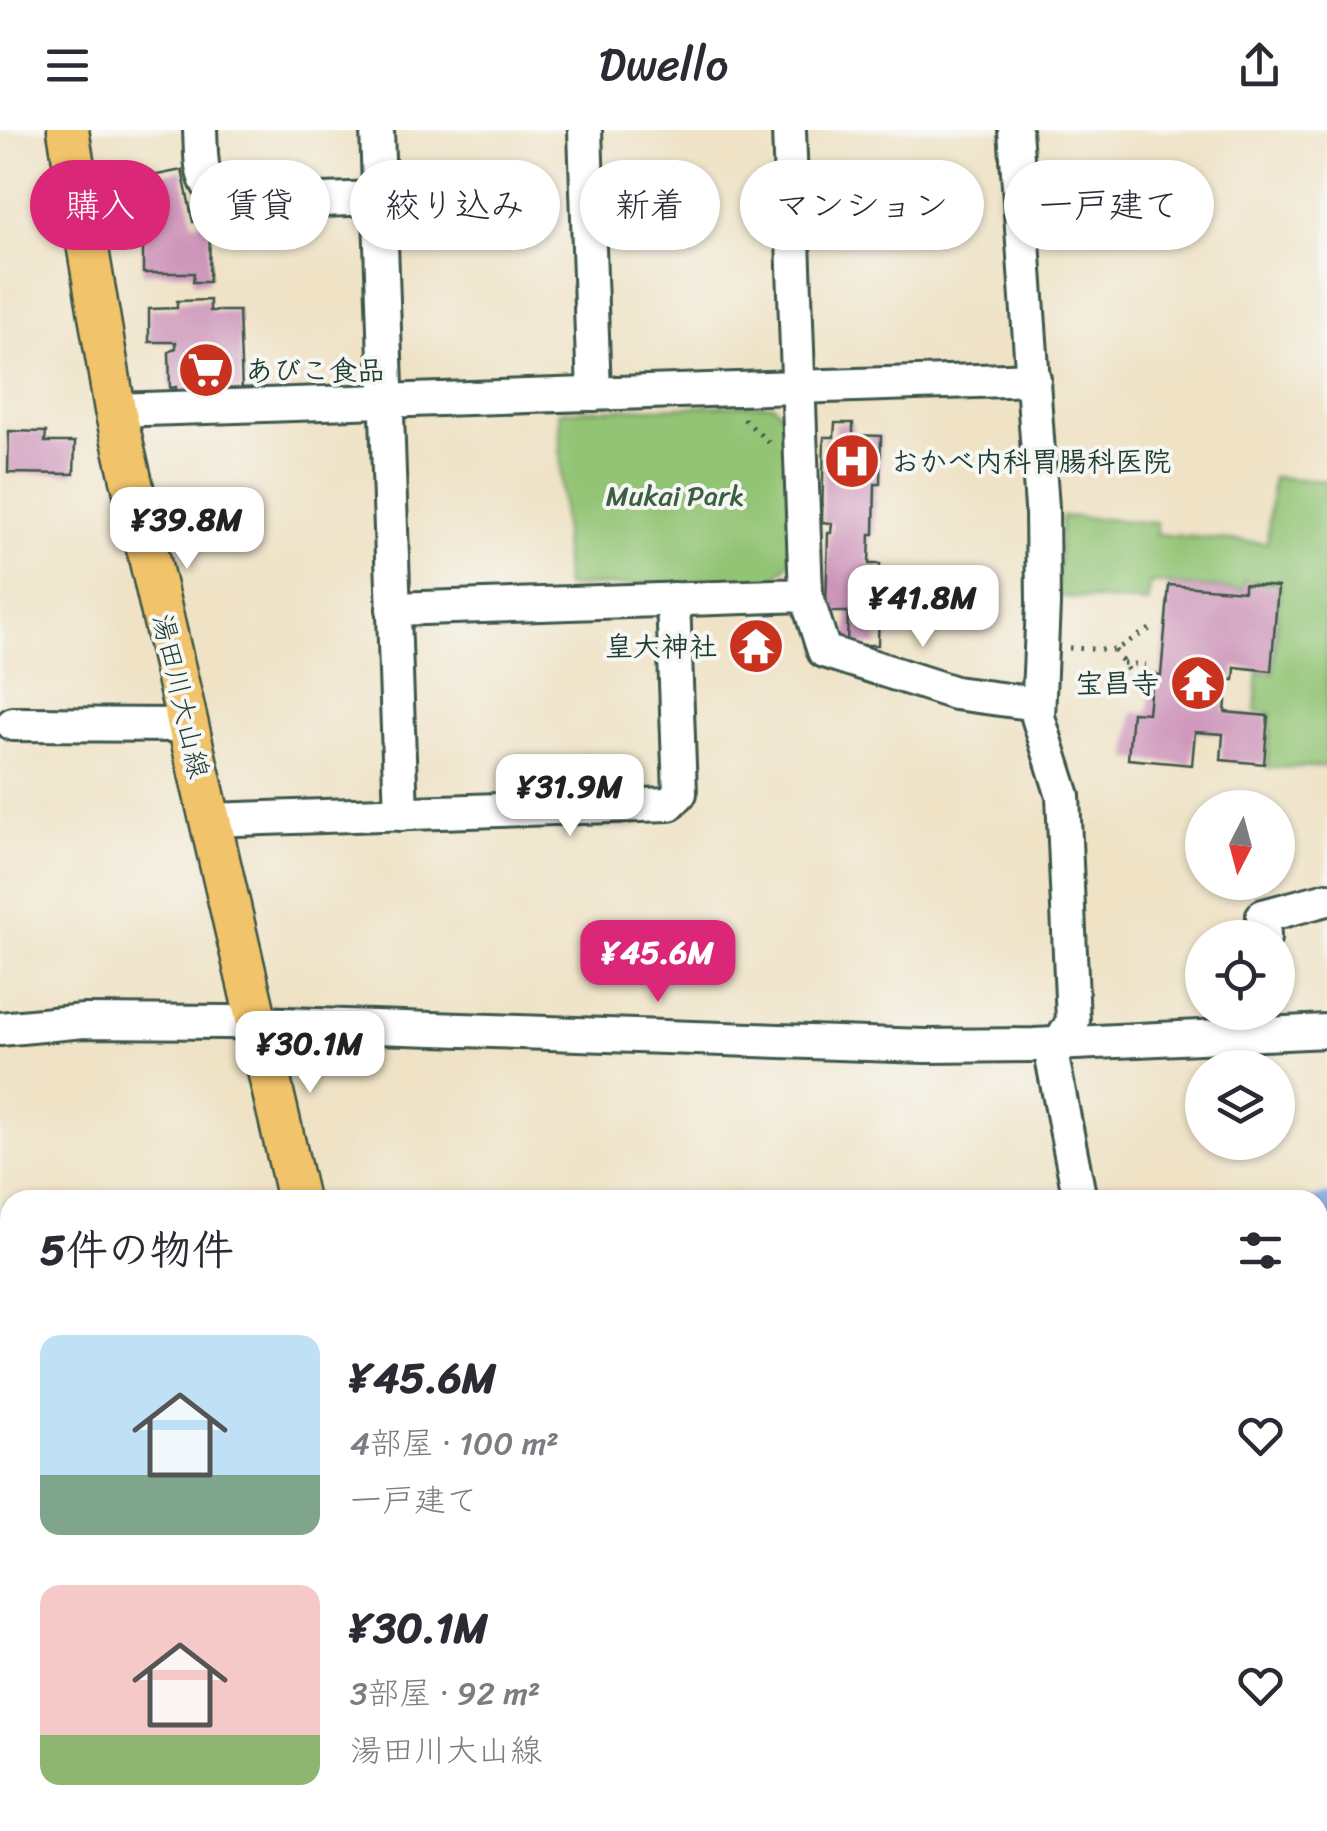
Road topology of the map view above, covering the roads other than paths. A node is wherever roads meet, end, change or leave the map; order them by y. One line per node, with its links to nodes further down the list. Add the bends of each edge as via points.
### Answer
1 (68, 130): 14 (main road, 湯田川大山線)
2 (200, 130): 8 (street, via 206,182 221,198)
3 (377, 130): 7 (street)
4 (585, 130): 12 (street)
5 (790, 130): 11 (street)
6 (1015, 130): 10 (street)
7 (378, 160)
8 (350, 199)
9 (381, 250): 13 (street)
10 (1034, 379): 11 (street); 18 (street, via 1042,508)
11 (798, 387): 12 (street); 15 (street)
12 (594, 394): 13 (street)
13 (386, 401): 14 (street); 17 (street)
14 (115, 410): 20 (main road, 湯田川大山線)
15 (806, 594): 16 (street); 18 (street, via 824,652 955,693)
16 (673, 599): 17 (street); 21 (street, via 680,793 669,804)
17 (394, 609): 21 (street)
18 (1038, 704): 30 (street, via 1062,796 1073,1021)
19 (13, 724): 20 (street)
20 (188, 725): 22 (main road, 湯田川大山線)
21 (401, 814): 22 (street)
22 (210, 820): 25 (main road, 湯田川大山線)
23 (1327, 900): 24 (street)
24 (1263, 920)
25 (258, 1022): 27 (street, via 84,1021); 30 (street, via 904,1046); 31 (main road, 湯田川大山線)
26 (1295, 1026): 29 (street)
27 (0, 1029)
28 (1196, 1030): 30 (street)
29 (1327, 1030)
30 (1060, 1044): 32 (street, via 1052,1057)
31 (296, 1190)
32 (1078, 1190)

